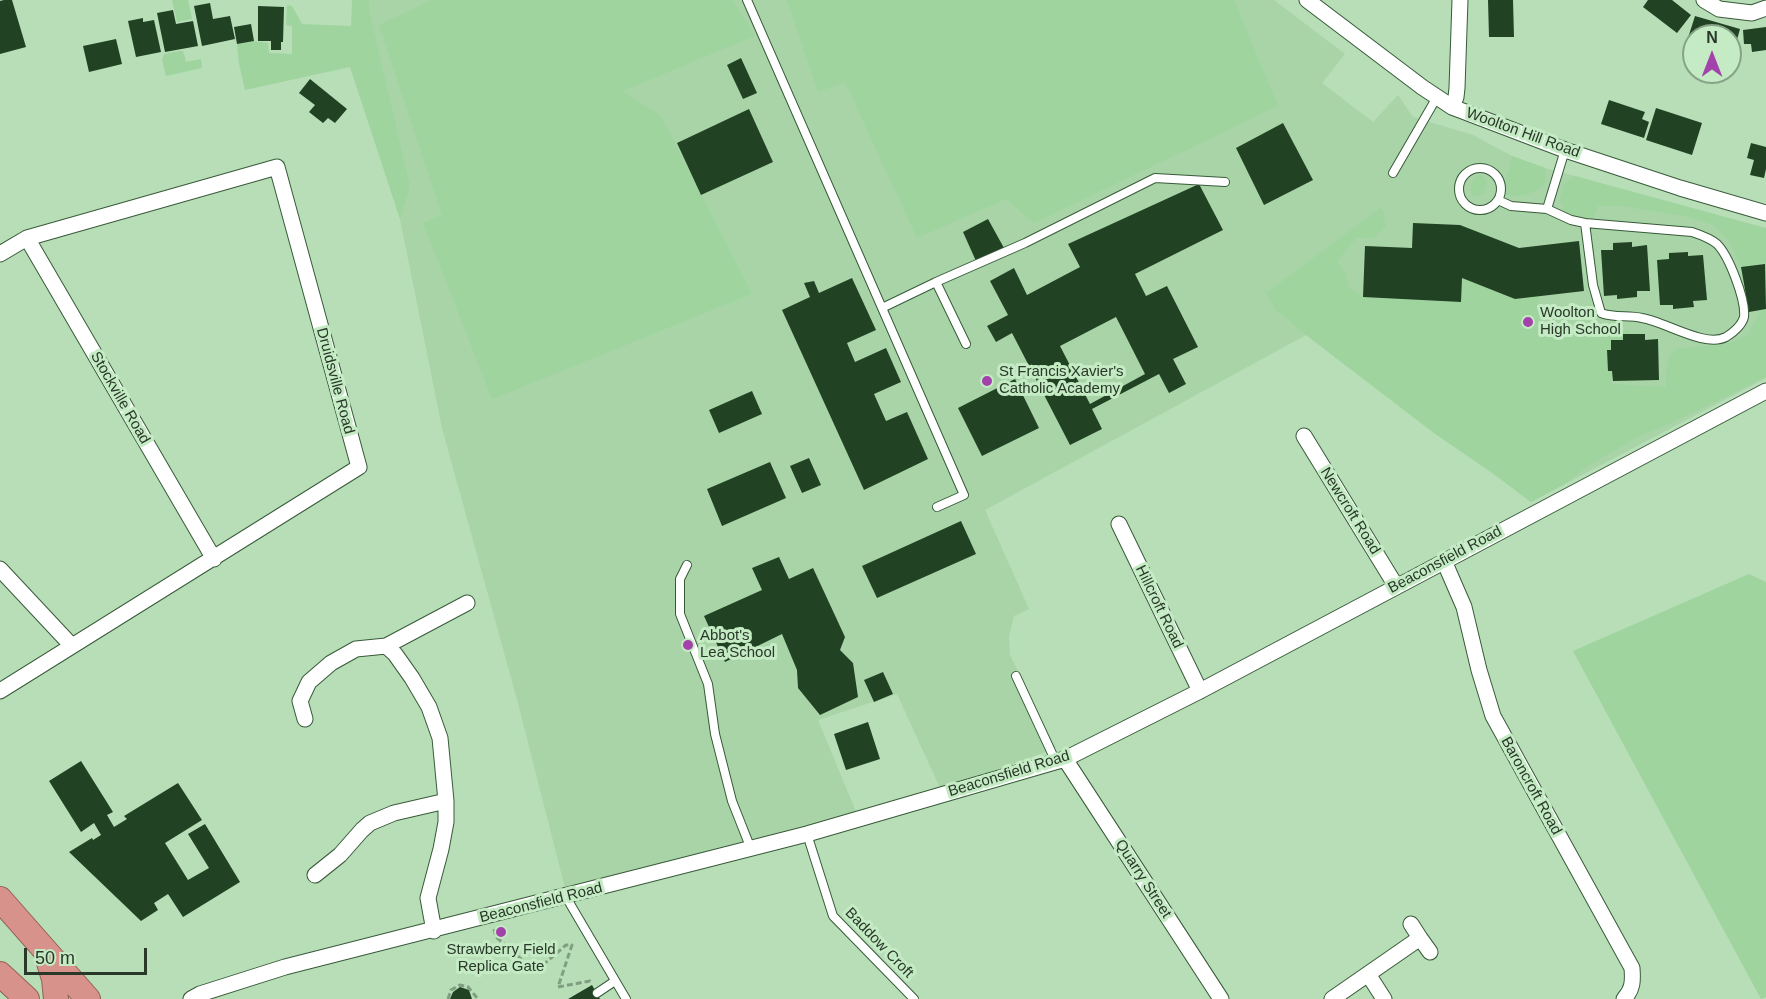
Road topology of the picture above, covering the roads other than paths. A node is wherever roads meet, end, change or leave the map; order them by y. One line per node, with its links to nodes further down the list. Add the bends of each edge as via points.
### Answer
1 (747, 0): 18 (lane)
2 (1307, 0): 6 (street, Woolton Hill Road)
3 (1460, 0): 7 (street, via 1457,88)
4 (1704, 0): 5 (street, via 1719,9 1752,13)
5 (1766, 8)
6 (1437, 97): 7 (street, Woolton Hill Road); 9 (lane)
7 (1452, 107): 8 (street, Woolton Hill Road)
8 (1565, 150): 12 (lane); 13 (street, Woolton Hill Road)
9 (1392, 173)
10 (1225, 182): 17 (lane, via 1155,178)
11 (1498, 200): 11 (lane, via 1488,209 1467,207 1459,196 1459,182 1475,168 1489,170 1499,180); 12 (lane, via 1511,206)
12 (1547, 209): 14 (lane)
13 (1766, 213)
14 (1585, 223): 14 (lane, via 1692,232 1706,237 1717,244 1730,262 1744,318 1724,338 1710,340 1640,317 1601,313)
15 (27, 238): 16 (street, Druidsville Road); 24 (street, Stockville Road); 24 (street, Druidsville Road, via 277,166 359,468)
16 (0, 254)
17 (936, 282): 18 (lane); 19 (lane)
18 (882, 308): 22 (lane, via 964,495)
19 (966, 344)
20 (1766, 391): 25 (street, Beaconsfield Road)
21 (1304, 436): 28 (street, Newcroft Road)
22 (937, 507)
23 (1119, 524): 33 (street, Hillcroft Road)
24 (214, 559): 30 (street, Druidsville Road)
25 (1444, 561): 28 (street, Beaconsfield Road); 61 (street, Baroncroft Road, via 1464,607 1493,716 1632,968 1633,984)
26 (687, 565): 39 (lane, via 680,579 680,614 708,684 726,778)
27 (0, 569): 30 (street)
28 (1396, 586): 33 (street, Beaconsfield Road)
29 (467, 603): 31 (street)
30 (72, 646): 34 (street, Druidsville Road)
31 (386, 646): 35 (street, via 356,649 309,682 300,701); 37 (street, via 429,707 440,738)
32 (1016, 676): 36 (lane)
33 (1200, 691): 36 (street, Beaconsfield Road)
34 (0, 692)
35 (305, 719)
36 (1060, 760): 38 (street, Beaconsfield Road); 58 (street, Quarry Street)
37 (446, 801): 40 (street, via 379,818); 44 (street, via 441,849 428,898)
38 (807, 834): 39 (street, Beaconsfield Road); 57 (lane, Baddow Croft, via 833,916)
39 (751, 849): 41 (street, Beaconsfield Road)
40 (315, 875)
41 (566, 897): 44 (street, Beaconsfield Road); 50 (lane)
42 (0, 899): 47 (highway)
43 (1411, 924): 45 (street)
44 (434, 931): 55 (street, Beaconsfield Road, via 285,967)
45 (1420, 938): 46 (street); 49 (street)
46 (1430, 952)
47 (47, 954): 53 (highway); 54 (highway)
48 (0, 974): 52 (highway)
49 (1368, 975): 59 (street); 60 (street)
50 (615, 981): 51 (lane); 56 (lane)
51 (597, 993)
52 (27, 999)
53 (56, 999)
54 (87, 999)
55 (191, 999)
56 (626, 999)
57 (914, 999)
58 (1221, 999)
59 (1332, 999)
60 (1384, 999)
61 (1624, 999)

